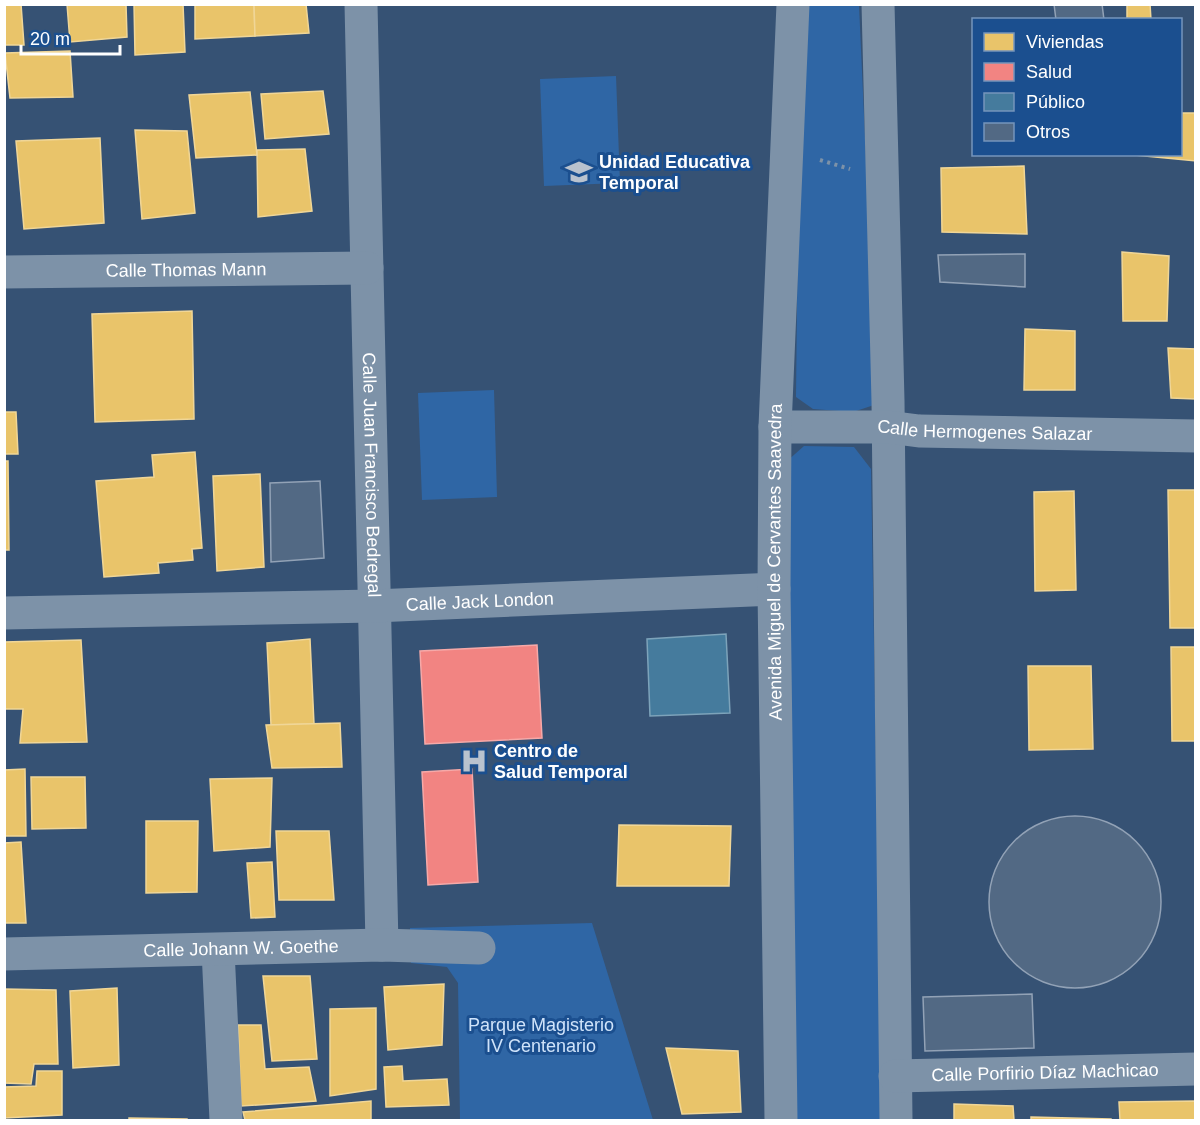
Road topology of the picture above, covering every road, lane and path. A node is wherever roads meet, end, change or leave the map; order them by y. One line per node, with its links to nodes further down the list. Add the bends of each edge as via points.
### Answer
1 (361, 4): 6 (street, Calle Juan Francisco Bedregal)
2 (793, 4): 4 (street, Avenida Miguel de Cervantes Saavedra)
3 (878, 4): 5 (street)
4 (787, 151): 5 (path); 8 (street, Avenida Miguel de Cervantes Saavedra)
5 (882, 179): 9 (street)
6 (367, 268): 7 (street, Calle Thomas Mann); 12 (street, Calle Juan Francisco Bedregal)
7 (4, 272)
8 (775, 427): 9 (street, Calle Hermogenes Salazar); 11 (street, Avenida Miguel de Cervantes Saavedra)
9 (888, 428): 10 (street, Calle Hermogenes Salazar); 19 (street)
10 (1196, 436)
11 (774, 590): 12 (street, Calle Jack London); 21 (street, Avenida Miguel de Cervantes Saavedra)
12 (374, 606): 13 (street, Calle Jack London); 14 (street, Calle Juan Francisco Bedregal)
13 (4, 612)
14 (382, 945): 15 (street, Calle Johann W. Goethe); 16 (street, Calle Johann W. Goethe)
15 (478, 948)
16 (218, 950): 17 (street, Calle Johann W. Goethe); 20 (street)
17 (4, 954)
18 (1196, 1069): 19 (street, Calle Porfirio Díaz Machicao)
19 (895, 1076): 22 (street)
20 (226, 1120)
21 (781, 1120)
22 (896, 1120)

